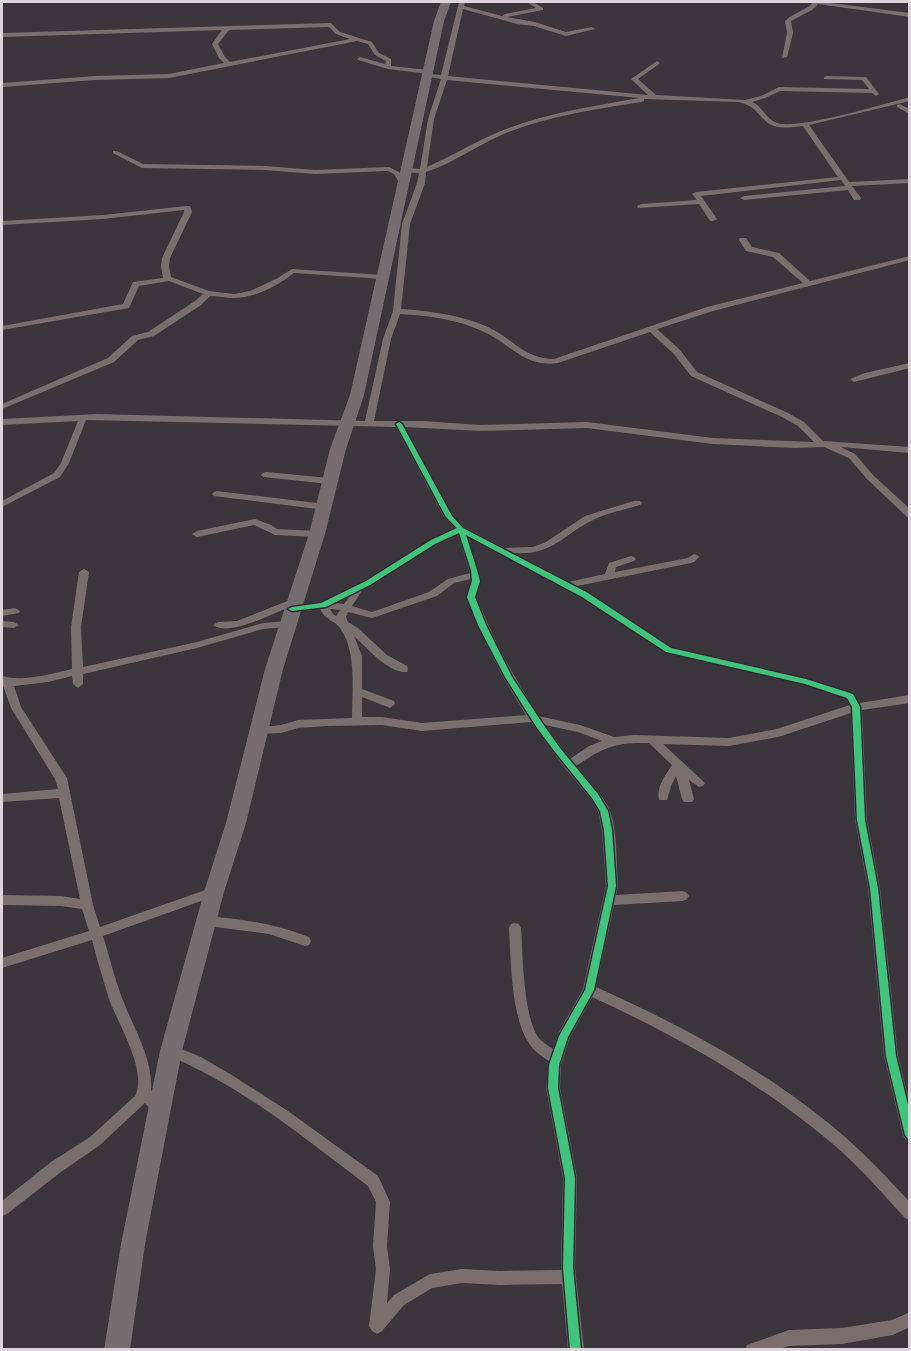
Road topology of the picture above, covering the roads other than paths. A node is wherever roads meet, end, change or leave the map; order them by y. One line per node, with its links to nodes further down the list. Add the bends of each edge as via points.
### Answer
1 (530, 2): 5 (street, via 541,9)
2 (815, 2): 4 (street); 10 (street, via 812,9 788,21 790,33)
3 (456, 3): 5 (street); 15 (highway, via 439,21)
4 (909, 15)
5 (496, 16): 7 (street, via 569,34)
6 (227, 28): 8 (street); 9 (street, via 331,25 338,33); 13 (street, via 215,44)
7 (592, 29)
8 (2, 34)
9 (358, 39): 13 (street); 14 (street, via 370,43 377,54 389,60)
10 (784, 57)
11 (360, 59): 14 (street)
12 (657, 63): 19 (street, via 634,79)
13 (229, 64): 17 (street, via 169,76)
14 (388, 67): 15 (street)
15 (434, 75): 19 (street); 26 (highway)
16 (826, 78): 18 (street, via 864,78)
17 (2, 85)
18 (874, 92): 21 (street, via 779,89); 22 (street)
19 (654, 97): 21 (street); 26 (street, via 519,126)
20 (909, 99): 22 (street)
21 (747, 101): 24 (street, via 777,126)
22 (892, 104): 23 (street); 24 (street)
23 (909, 112)
24 (805, 124): 28 (street)
25 (115, 152): 26 (street, via 142,166 315,172 389,169)
26 (411, 175): 37 (highway); 41 (street, via 421,183 406,224)
27 (909, 181): 28 (street)
28 (847, 183): 29 (street); 30 (street); 31 (street, via 696,194)
29 (744, 198)
30 (857, 198)
31 (700, 202): 32 (street); 33 (street)
32 (641, 206)
33 (713, 219)
34 (2, 222): 38 (street, via 187,208 166,258 165,275)
35 (743, 240): 39 (street, via 749,249 776,255)
36 (909, 258): 39 (street)
37 (383, 277): 40 (street, via 292,272 252,293); 49 (highway)
38 (169, 279): 40 (street); 42 (street, via 136,284 126,306)
39 (809, 284): 43 (street)
40 (208, 293): 46 (street, via 151,334 135,338 111,360)
41 (397, 311): 43 (street, via 482,328 529,358 544,362 574,356); 50 (street)
42 (2, 327)
43 (651, 328): 52 (street, via 694,374 785,415)
44 (909, 365): 45 (street)
45 (854, 379)
46 (2, 407)
47 (83, 418): 48 (street); 49 (street); 58 (street, via 57,475)
48 (2, 422)
49 (348, 424): 50 (street); 55 (highway)
50 (369, 424): 51 (street)
51 (399, 424): 52 (street, via 480,429 588,425 713,441); 61 (street, via 449,517)
52 (820, 443): 53 (street); 60 (street, via 852,456)
53 (909, 450)
54 (266, 476): 55 (street)
55 (329, 481): 59 (highway)
56 (217, 494): 59 (street)
57 (638, 503): 64 (street, via 584,520 544,548)
58 (2, 504)
59 (325, 507): 63 (highway)
60 (909, 515)
61 (461, 529): 64 (street); 68 (street); 71 (street)
62 (196, 534): 63 (street, via 255,522 274,532)
63 (317, 534): 75 (highway)
64 (500, 549): 70 (street)
65 (694, 557): 69 (street)
66 (631, 559): 69 (street, via 612,565)
67 (84, 572): 82 (street, via 76,627)
68 (475, 575): 73 (street, via 451,581 433,594 372,615); 89 (street, via 471,597 478,615)
69 (609, 577): 70 (street)
70 (568, 585): 88 (street, via 669,650 829,687 850,696)
71 (359, 587): 72 (street); 73 (street)
72 (323, 605): 73 (street); 75 (street); 77 (street, via 329,616)
73 (345, 607): 77 (street)
74 (15, 611): 76 (street)
75 (292, 612): 80 (street); 82 (street, via 262,626 197,645); 91 (highway)
76 (2, 613)
77 (342, 623): 81 (street, via 383,658); 85 (street, via 357,656)
78 (2, 624): 79 (street)
79 (14, 625)
80 (218, 625)
81 (403, 669)
82 (78, 671): 83 (street, via 22,683); 84 (street)
83 (4, 681): 97 (street, via 16,708 61,778)
84 (78, 684)
85 (358, 691): 87 (street); 90 (street)
86 (909, 699): 88 (street)
87 (390, 704)
88 (856, 707): 92 (street, via 778,733 729,742); 116 (street, via 861,820 874,888 891,1056)
89 (532, 718): 90 (street, via 422,727); 93 (street); 95 (street)
90 (357, 721): 91 (street)
91 (258, 731): 101 (highway, via 236,823)
92 (652, 740): 93 (street); 94 (street)
93 (613, 741): 95 (street)
94 (678, 764): 96 (street); 98 (street); 100 (street)
95 (569, 765): 104 (street, via 604,811)
96 (699, 783)
97 (64, 793): 99 (street); 105 (street)
98 (663, 796)
99 (2, 798)
100 (688, 799)
101 (214, 892): 106 (highway); 108 (street)
102 (683, 896): 104 (street)
103 (2, 900): 105 (street)
104 (610, 900): 111 (street)
105 (87, 905): 108 (street)
106 (207, 921): 109 (street, via 247,925); 112 (highway)
107 (515, 928): 113 (street, via 528,1027 535,1041)
108 (97, 932): 110 (street); 114 (street, via 116,1000 142,1063 146,1077)
109 (305, 941)
110 (2, 963)
111 (589, 990): 113 (street); 118 (street, via 699,1043 748,1072 836,1138)
112 (171, 1051): 115 (highway); 119 (street, via 196,1061 283,1115 373,1181 383,1202 377,1326 399,1300 430,1281 462,1276)
113 (556, 1059): 119 (street, via 553,1088 570,1178)
114 (144, 1092): 115 (street); 117 (street, via 95,1141)
115 (161, 1111): 121 (highway, via 133,1244)
116 (909, 1135)
117 (2, 1209)
118 (909, 1213)
119 (569, 1277): 122 (street)
120 (909, 1319): 123 (street, via 893,1327 842,1336 789,1338)
121 (117, 1350)
122 (576, 1350)
123 (752, 1350)

